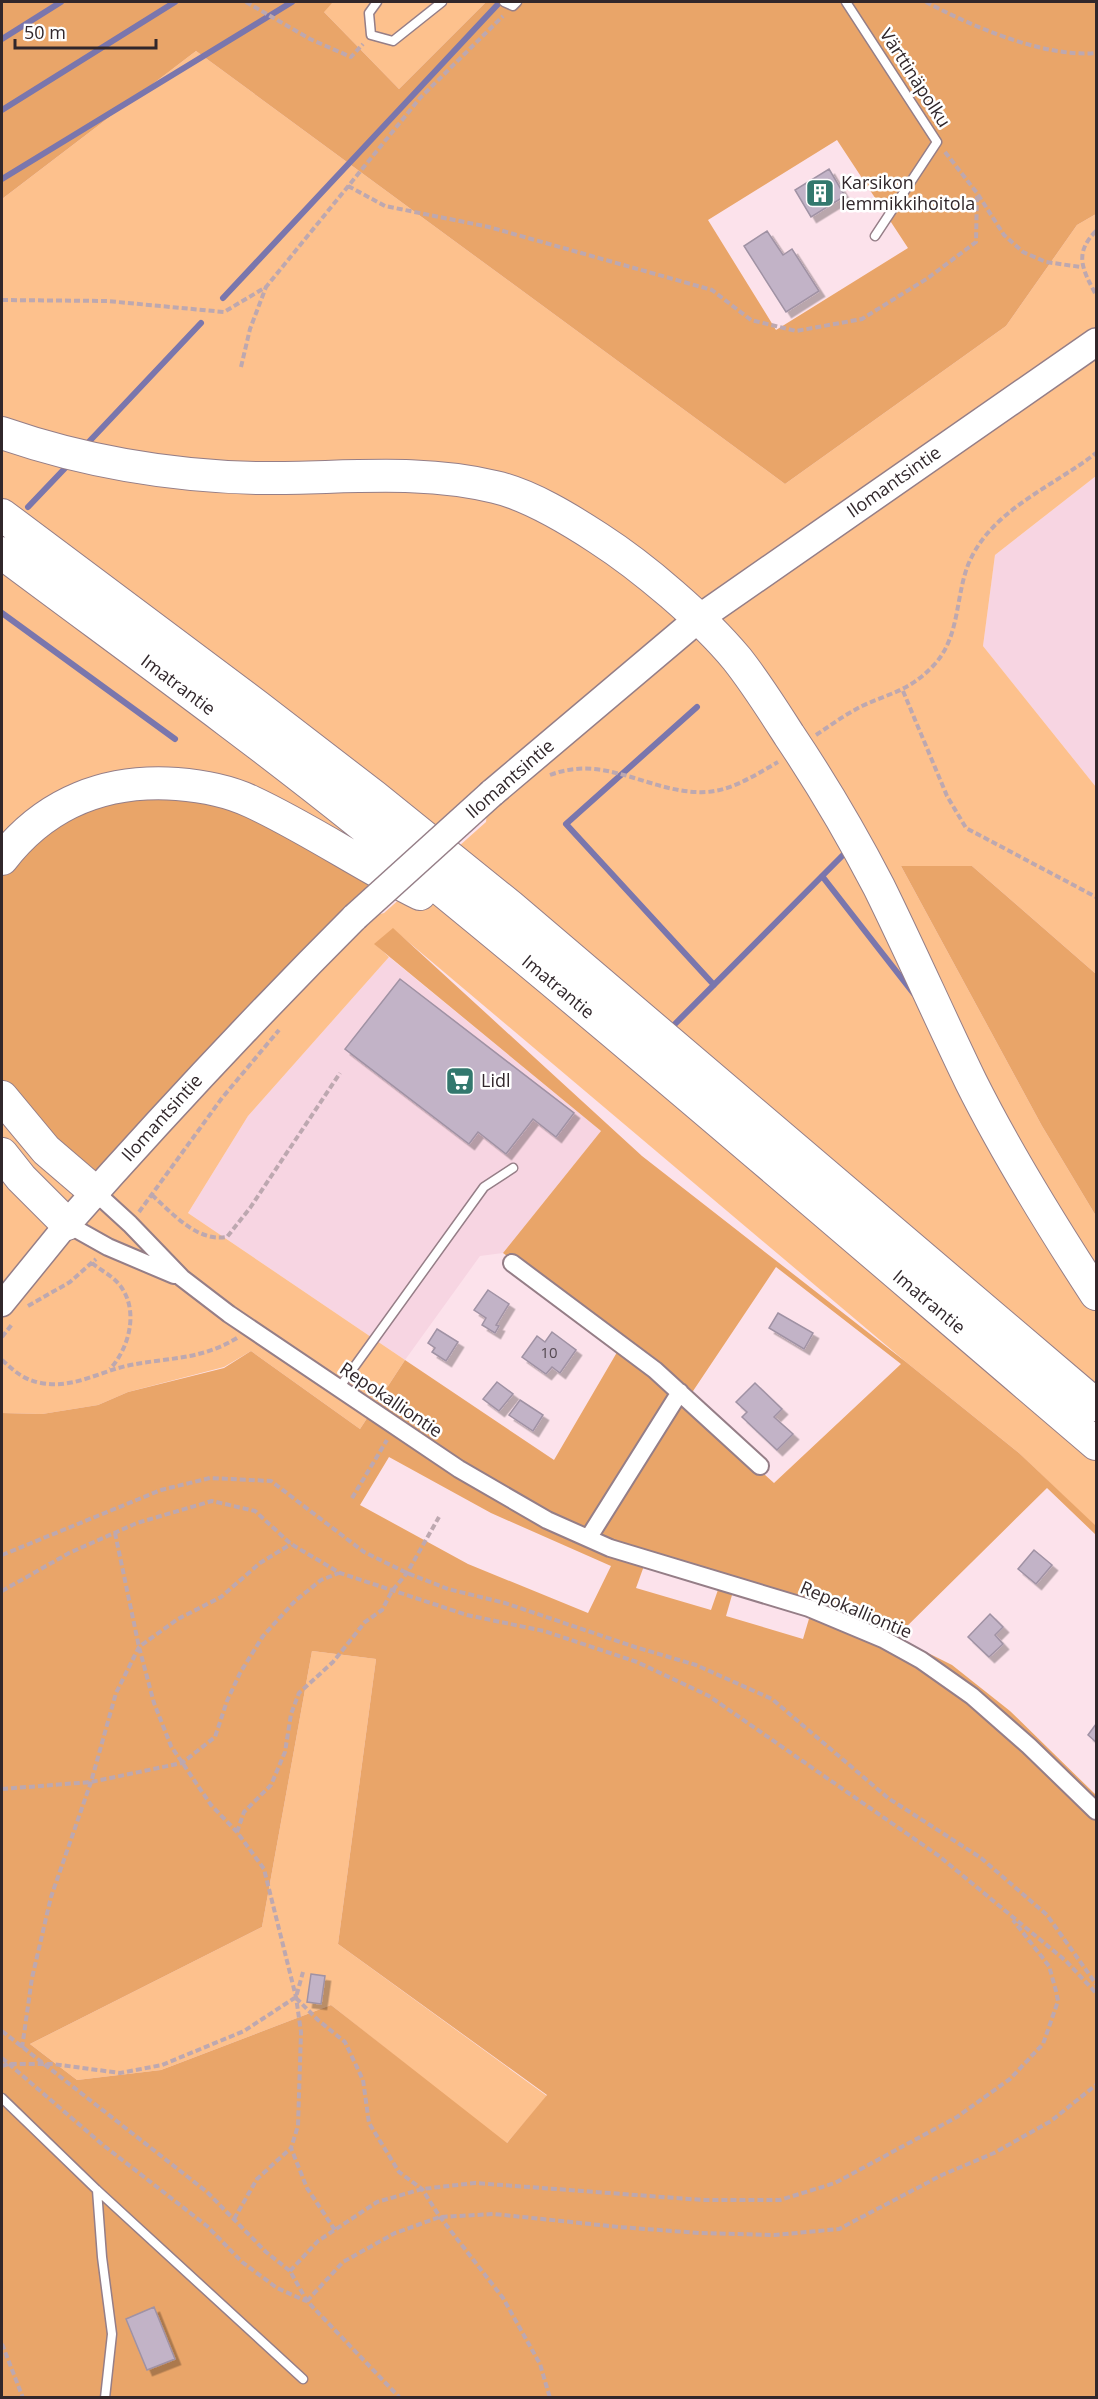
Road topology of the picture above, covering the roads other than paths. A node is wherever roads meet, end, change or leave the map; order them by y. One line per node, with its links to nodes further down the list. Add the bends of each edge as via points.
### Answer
1 (377, 2): 2 (lane, via 369,13 371,35 393,41)
2 (441, 2)
3 (846, 2): 4 (lane, Värttinäpolku, via 937,142)
4 (875, 236)
5 (1096, 342): 9 (main road, Ilomantsintie)
6 (2, 432): 9 (highway, via 42,446 116,463 196,474 257,478 452,478 500,488 564,516 625,556)
7 (2, 516): 23 (highway, Imatrantie, via 257,706 492,891)
8 (2, 553): 11 (highway, Imatrantie, via 355,819)
9 (698, 619): 15 (main road, Ilomantsintie, bridge, via 492,793 355,917 254,1017); 19 (highway, via 736,658 829,795 879,887 973,1086 1020,1173)
10 (2, 859): 11 (highway, via 50,813 80,797 114,786 141,783 189,785 252,802 374,872)
11 (491, 929): 24 (highway, Imatrantie)
12 (2, 1097): 15 (highway, via 46,1150)
13 (2, 1154): 16 (highway)
14 (513, 1167): 21 (lane, via 484,1187)
15 (95, 1192): 16 (main road, Ilomantsintie); 18 (street, Repokalliontie)
16 (66, 1224): 18 (street, Repokalliontie, via 108,1247); 20 (main road, Ilomantsintie)
17 (512, 1263): 22 (street)
18 (182, 1278): 21 (street, Repokalliontie)
19 (1096, 1294)
20 (13, 1312)
21 (338, 1389): 26 (street, Repokalliontie, via 459,1469 547,1520)
22 (680, 1392): 25 (street); 26 (street)
23 (1096, 1405)
24 (1096, 1444)
25 (760, 1466)
26 (589, 1537): 27 (street, Repokalliontie, via 610,1548 809,1608 883,1639 972,1696)
27 (1096, 1811)
28 (2, 2098): 29 (lane)
29 (97, 2190): 30 (lane); 31 (lane, via 112,2334)
30 (303, 2379)
31 (105, 2397)

